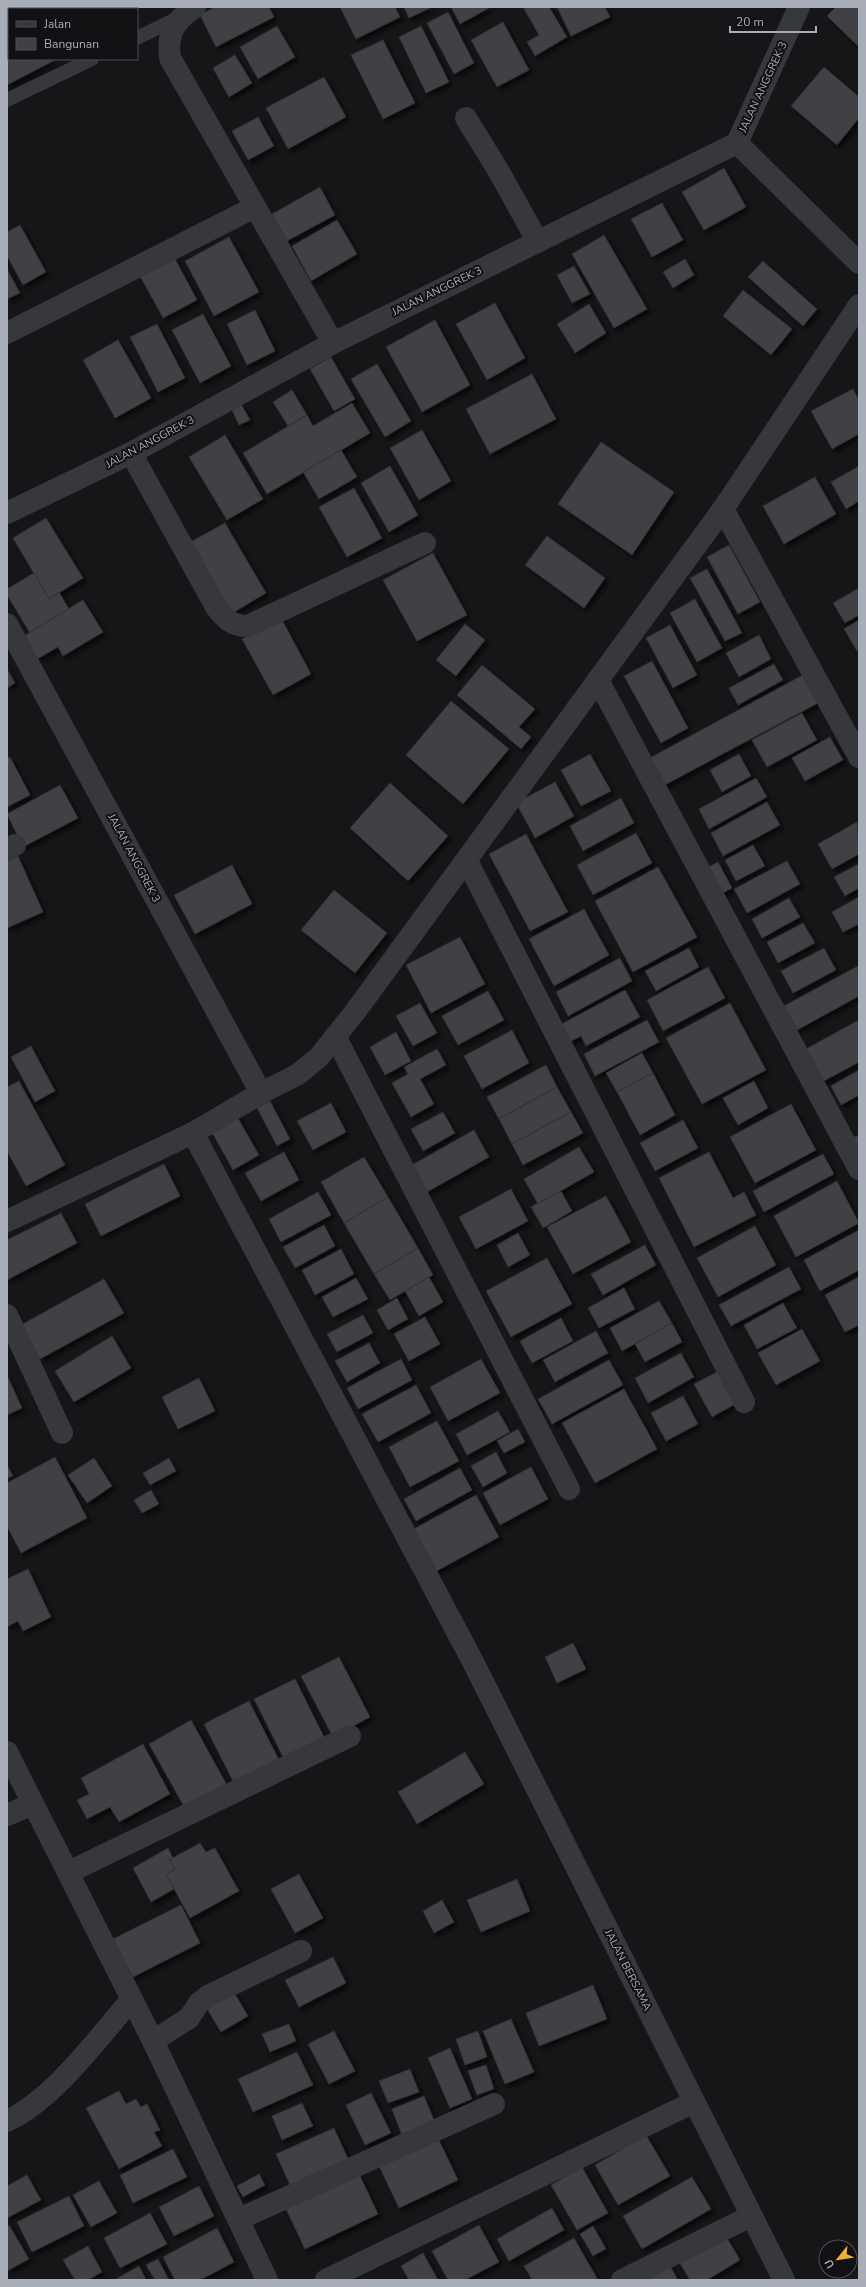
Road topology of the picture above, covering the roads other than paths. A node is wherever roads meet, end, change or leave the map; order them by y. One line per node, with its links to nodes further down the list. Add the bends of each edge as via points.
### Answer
1 (799, 7): 7 (street, JALAN ANGGREK 3)
2 (188, 12): 3 (lane); 8 (street, via 168,42 170,58)
3 (138, 37)
4 (90, 60): 5 (lane)
5 (7, 100)
6 (466, 118): 9 (street)
7 (737, 143): 9 (street, JALAN ANGGREK 3); 10 (street)
8 (255, 207): 12 (street); 13 (street)
9 (538, 242): 13 (street, JALAN ANGGREK 3)
10 (859, 263)
11 (857, 314): 15 (street)
12 (7, 333)
13 (333, 343): 14 (street, JALAN ANGGREK 3)
14 (131, 453): 16 (street, JALAN ANGGREK 3); 17 (street, via 216,607 225,619 236,626 248,626)
15 (723, 509): 19 (street); 20 (street)
16 (7, 513)
17 (425, 543)
18 (7, 624): 23 (street, JALAN ANGGREK 3)
19 (599, 682): 21 (street); 25 (street)
20 (859, 757)
21 (467, 861): 22 (street); 28 (street)
22 (336, 1038): 23 (street, via 319,1057 297,1075); 30 (street)
23 (261, 1093): 24 (street)
24 (193, 1133): 26 (street); 39 (street, JALAN BERSAMA, via 472,1660)
25 (859, 1169)
26 (7, 1221)
27 (7, 1316): 29 (street)
28 (744, 1402)
29 (62, 1433)
30 (569, 1490)
31 (350, 1736): 35 (street)
32 (7, 1752): 33 (street)
33 (33, 1804): 34 (street); 35 (street)
34 (7, 1815)
35 (69, 1872): 37 (street)
36 (301, 1950): 38 (street, via 208,1996 199,2003 189,2018)
37 (136, 2006): 38 (street); 41 (street, via 55,2086 22,2114)
38 (151, 2037): 43 (street)
39 (694, 2102): 42 (street, JALAN BERSAMA); 45 (street)
40 (494, 2104): 43 (street)
41 (7, 2121)
42 (751, 2216): 46 (street); 47 (street, JALAN BERSAMA)
43 (240, 2219): 44 (street)
44 (267, 2280)
45 (326, 2280)
46 (622, 2280)
47 (784, 2280)

